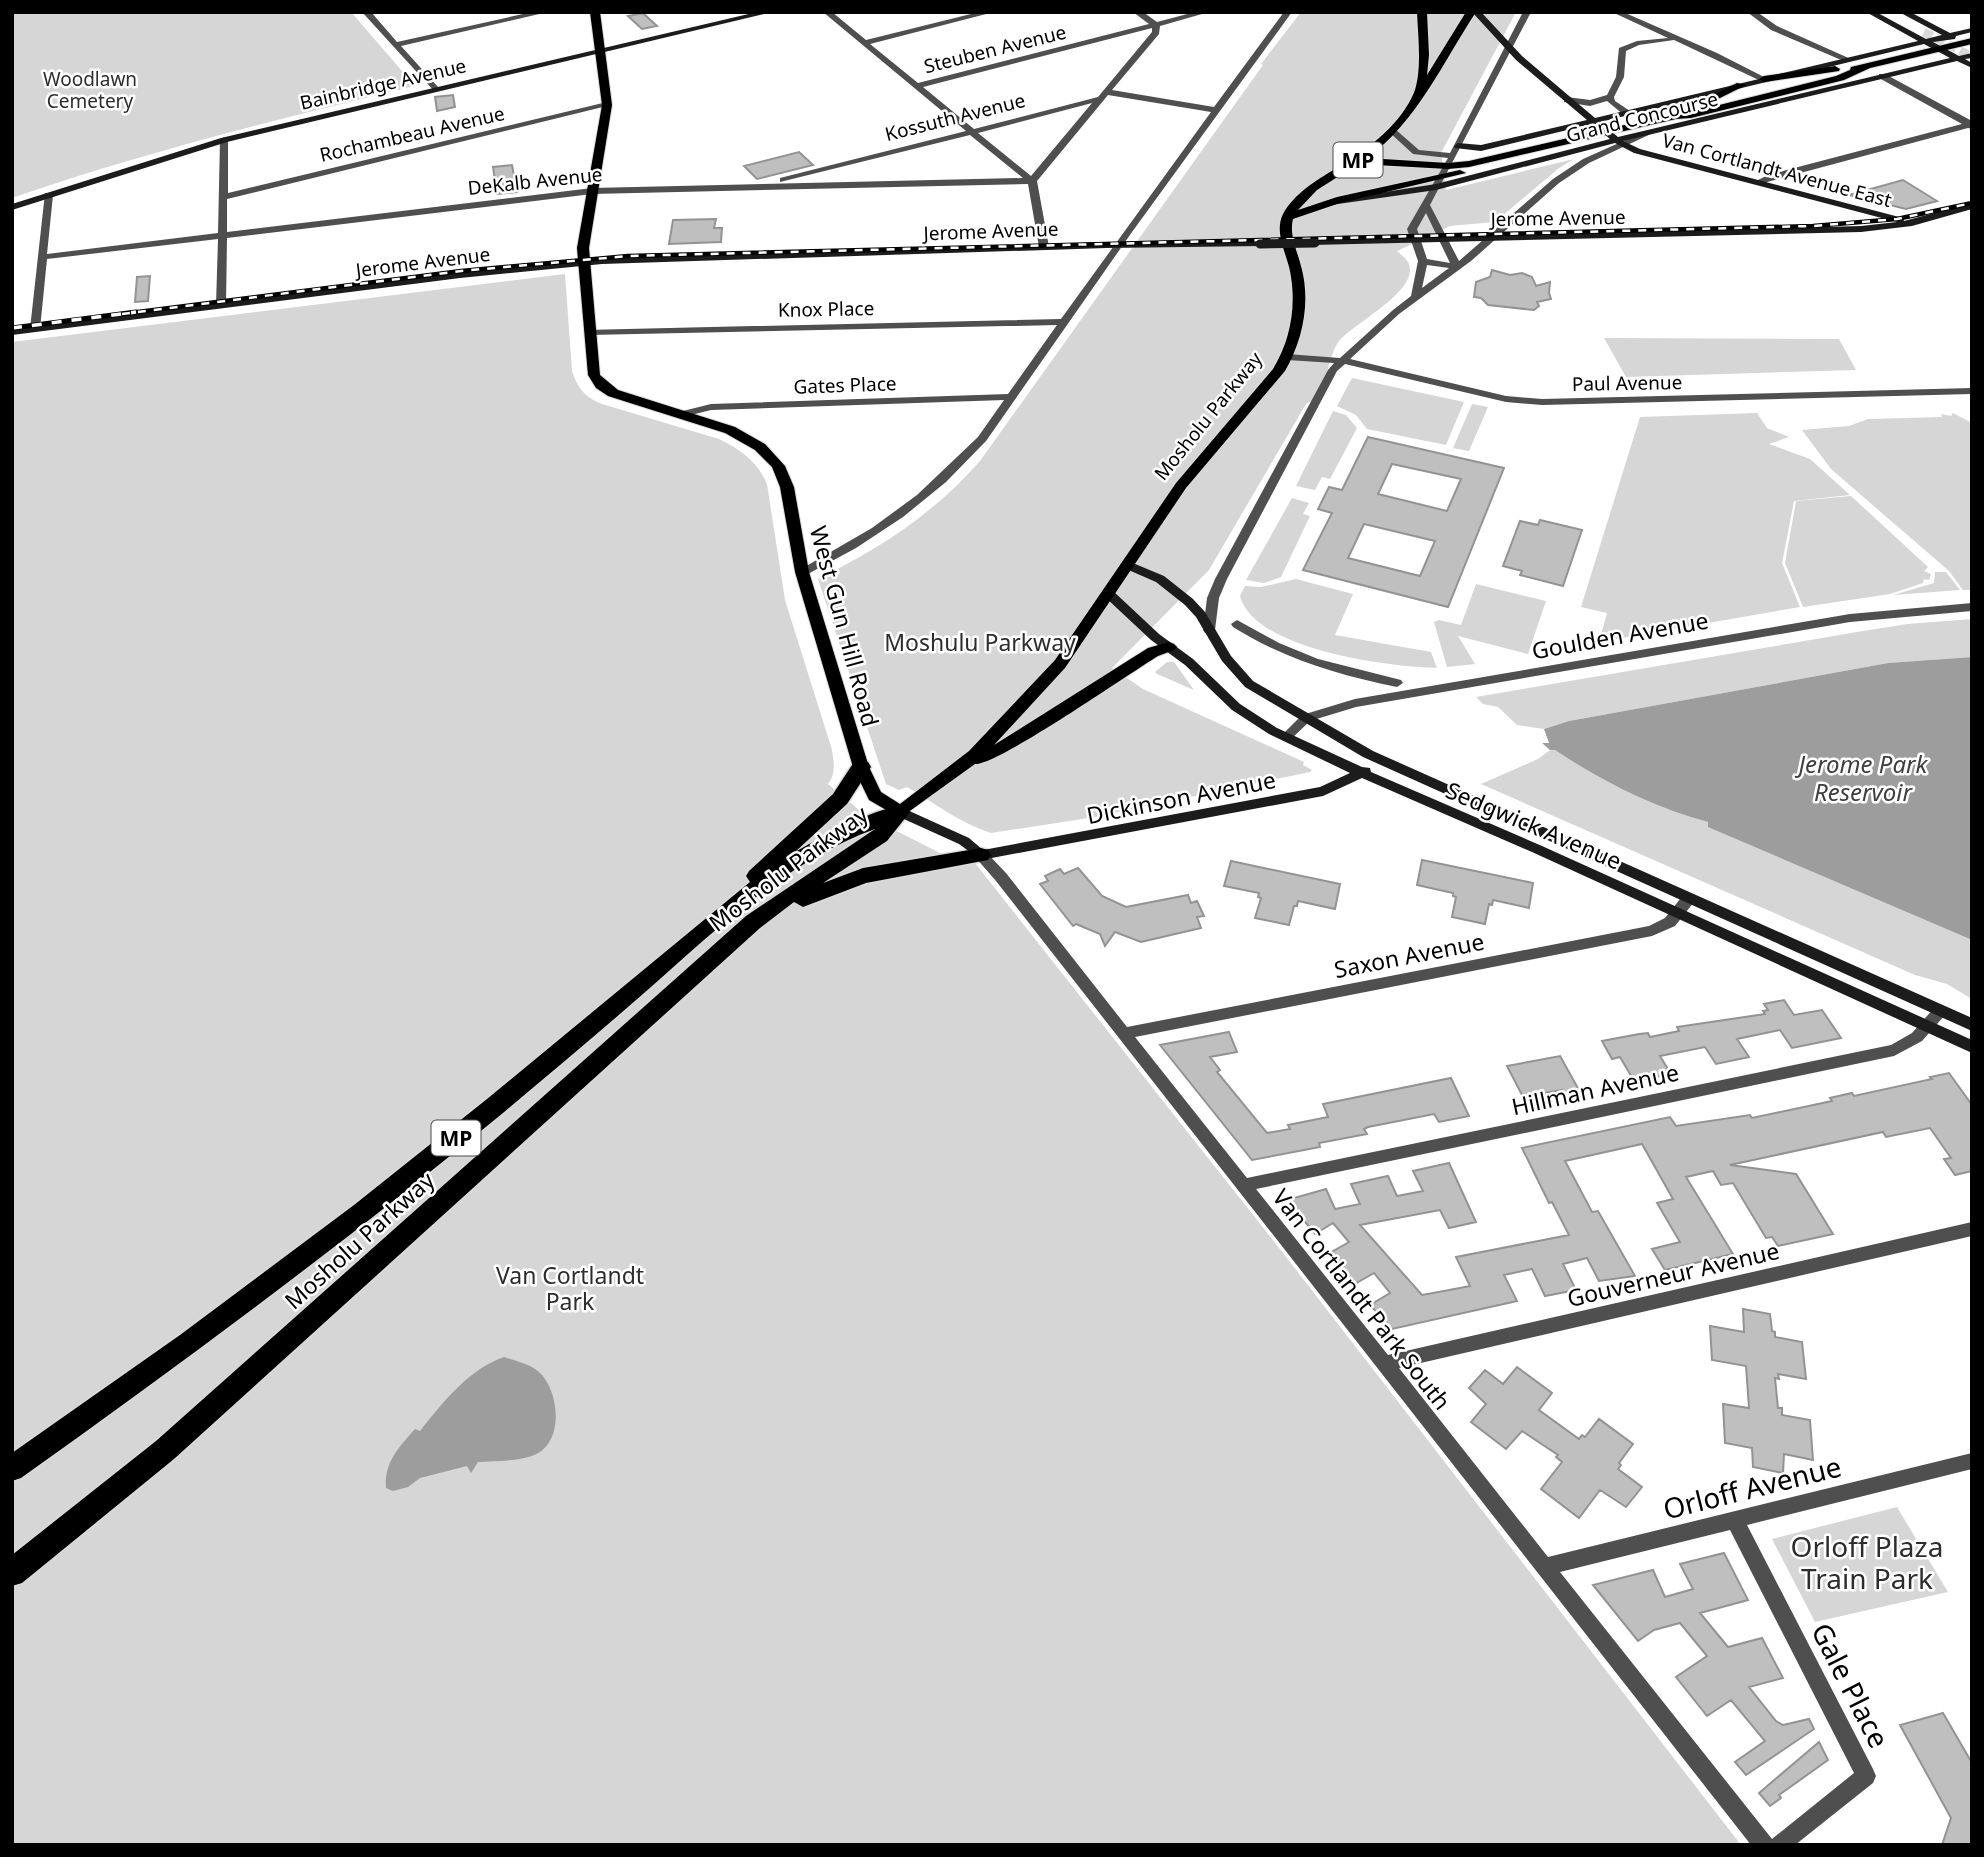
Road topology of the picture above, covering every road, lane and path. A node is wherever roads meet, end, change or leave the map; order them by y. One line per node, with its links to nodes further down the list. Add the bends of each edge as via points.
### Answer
1 (366, 12): 25 (street)
2 (544, 12): 25 (street)
3 (595, 12): 28 (main road, West Gun Hill Road)
4 (768, 12): 28 (main road, Bainbridge Avenue)
5 (827, 12): 23 (street)
6 (990, 12): 23 (street)
7 (1138, 12): 18 (street)
8 (1205, 12): 18 (street, Steuben Avenue)
9 (1288, 12): 46 (street)
10 (1422, 12): 40 (main road, MP, via 1424,55)
11 (1474, 12): 26 (main road, Van Cortlandt Avenue East); 40 (main road, MP)
12 (1527, 12): 26 (street)
13 (1615, 12): 22 (street)
14 (1751, 12): 31 (street, via 1774,28)
15 (1870, 12): 21 (main road)
16 (1886, 12): 21 (main road)
17 (1903, 12): 20 (main road)
18 (1156, 25): 37 (street, Steuben Avenue); 41 (street, via 1156,32)
19 (1972, 30): 20 (main road, Grand Concourse)
20 (1949, 35): 21 (main road, Grand Concourse); 24 (main road)
21 (1925, 37): 27 (main road); 31 (main road, Grand Concourse)
22 (1675, 40): 36 (street); 42 (street, via 1637,43 1622,50 1620,77)
23 (863, 43): 37 (street)
24 (1969, 44): 27 (main road, Grand Concourse)
25 (395, 45): 39 (street)
26 (1509, 47): 43 (main road, Van Cortlandt Avenue East); 56 (street)
27 (1940, 49): 30 (main road); 33 (main road, Grand Concourse)
28 (601, 51): 39 (main road, Bainbridge Avenue); 45 (main road, West Gun Hill Road)
29 (1972, 55): 30 (main road, Grand Concourse)
30 (1957, 58): 32 (main road); 34 (main road, Grand Concourse)
31 (1849, 60): 36 (main road, Grand Concourse)
32 (1972, 66)
33 (1866, 68): 35 (main road, Grand Concourse); 36 (main road); 48 (main road, Grand Concourse)
34 (1882, 76): 44 (main road, Grand Concourse); 50 (street)
35 (1840, 78): 44 (main road); 48 (main road, Grand Concourse, via 1691,115)
36 (1764, 79): 38 (main road, Grand Concourse)
37 (915, 86): 51 (street)
38 (1741, 86): 47 (main road, Grand Concourse); 48 (main road)
39 (435, 89): 55 (main road, Bainbridge Avenue)
40 (1419, 93): 52 (main road, MP)
41 (1106, 95): 46 (street, Kossuth Avenue); 51 (street, Kossuth Avenue); 61 (street)
42 (1610, 97): 43 (street, via 1590,103); 47 (street)
43 (1567, 100): 49 (main road, Van Cortlandt Avenue East)
44 (1786, 100): 53 (main road, Grand Concourse)
45 (607, 105): 66 (main road, West Gun Hill Road); 68 (street, Rochambeau Avenue)
46 (1216, 110): 78 (street)
47 (1627, 113): 49 (main road, Grand Concourse)
48 (1681, 113): 54 (main road, Grand Concourse)
49 (1592, 121): 54 (main road, Van Cortlandt Avenue East); 56 (main road, Grand Concourse, via 1481,148)
50 (1971, 125): 63 (street)
51 (970, 131): 60 (street, Kossuth Avenue); 61 (street)
52 (1392, 131): 58 (main road, MP); 59 (street, via 1416,152)
53 (1651, 132): 54 (street)
54 (1614, 139): 57 (main road, Grand Concourse); 62 (main road, Grand Concourse); 63 (main road, Van Cortlandt Avenue East, via 1637,151); 75 (street, via 1556,181)
55 (224, 140): 67 (main road, Bainbridge Avenue); 68 (street)
56 (1458, 146): 59 (street)
57 (1545, 148): 59 (main road, Grand Concourse); 62 (main road, Grand Concourse)
58 (1357, 161): 59 (main road, Grand Concourse); 72 (main road, MP, via 1303,197)
59 (1451, 161): 62 (street)
60 (816, 171): 64 (street); 65 (street, Kossuth Avenue)
61 (1032, 181): 64 (street, DeKalb Avenue); 79 (street)
62 (1439, 182): 69 (street); 72 (main road, Grand Concourse, via 1319,204)
63 (1759, 183): 73 (main road, Van Cortlandt Avenue East)
64 (806, 185): 65 (street, DeKalb Avenue)
65 (758, 186): 66 (street, DeKalb Avenue)
66 (592, 191): 74 (street, DeKalb Avenue); 82 (main road, West Gun Hill Road)
67 (48, 195): 71 (main road, Bainbridge Avenue); 80 (street)
68 (224, 197): 74 (street)
69 (1426, 203): 76 (street); 77 (street, via 1412,229)
70 (1972, 206): 73 (main road, Jerome Avenue)
71 (12, 207)
72 (1287, 218): 90 (main road, Mosholu Parkway / MP, via 1298,297)
73 (1912, 223): 75 (main road, Jerome Avenue, via 1861,229)
74 (223, 234): 80 (street, DeKalb Avenue); 85 (street)
75 (1492, 237): 76 (main road, Jerome Avenue); 83 (street)
76 (1443, 238): 77 (main road, Jerome Avenue); 83 (street)
77 (1414, 239): 78 (main road, Jerome Avenue, bridge); 81 (street)
78 (1119, 245): 79 (main road, Jerome Avenue); 86 (street)
79 (1044, 247): 82 (main road, Jerome Avenue)
80 (43, 257): 87 (street)
81 (1423, 261): 83 (street); 84 (street)
82 (583, 262): 85 (main road, Jerome Avenue); 89 (main road, West Gun Hill Road)
83 (1457, 267): 84 (street)
84 (1416, 296): 91 (street)
85 (221, 305): 87 (main road, Jerome Avenue)
86 (1064, 321): 89 (street, Knox Place); 93 (street)
87 (36, 329): 88 (main road, Jerome Avenue)
88 (12, 332)
89 (589, 332): 94 (main road, West Gun Hill Road, via 592,368 601,385 618,395)
90 (1287, 357): 91 (street, Paul Avenue); 95 (main road, Mosholu Parkway / MP, via 1181,486)
91 (1344, 361): 92 (street, Paul Avenue, via 1506,399 1542,402); 100 (street, via 1333,370 1226,569 1213,598)
92 (1972, 391)
93 (1009, 397): 94 (street, Gates Place, via 711,407); 96 (street, via 982,439 932,491 863,540)
94 (683, 414): 96 (main road, West Gun Hill Road, via 746,437 778,466 787,487)
95 (1128, 565): 97 (main road, Mosholu Parkway / MP); 100 (main road, Sedgwick Avenue, via 1174,589 1195,608)
96 (802, 572): 106 (main road, West Gun Hill Road)
97 (1109, 594): 101 (main road, Sedgwick Avenue); 107 (main road, Mosholu Parkway / MP, via 1060,664)
98 (1972, 607): 103 (street, Goulden Avenue, via 1807,625 1355,703)
99 (1237, 624): 102 (street, via 1310,662)
100 (1209, 630): 103 (main road, Sedgwick Avenue, via 1241,677)
101 (1169, 647): 104 (main road, Sedgwick Avenue, via 1244,713); 107 (main road, via 1145,657 1005,746)
102 (1397, 683)
103 (1306, 718): 104 (street, Goulden Avenue); 105 (main road, Sedgwick Avenue)
104 (1286, 737): 108 (main road, Sedgwick Avenue)
105 (1382, 761): 108 (main road, Dickinson Avenue); 111 (main road, Sedgwick Avenue)
106 (861, 767): 109 (main road, West Gun Hill Road, via 875,796); 112 (highway, via 840,799 754,878)
107 (959, 768): 109 (main road, Mosholu Parkway / MP)
108 (1361, 773): 110 (main road, Dickinson Avenue, via 1317,792); 113 (main road, Sedgwick Avenue)
109 (900, 812): 110 (main road, Van Cortlandt Park South, via 964,841); 112 (highway, Mosholu Parkway / MP, via 863,823); 114 (highway, Mosholu Parkway / MP, via 880,836)
110 (981, 855): 114 (highway, via 850,880); 118 (street, Van Cortlandt Park South)
111 (1689, 898): 113 (street, Saxon Avenue); 115 (main road, Sedgwick Avenue)
112 (730, 907): 124 (highway, Mosholu Parkway / MP, via 370,1206)
113 (1678, 913): 117 (main road, Sedgwick Avenue); 118 (street, Saxon Avenue, via 1652,931)
114 (753, 922): 127 (highway, Mosholu Parkway / MP, via 164,1450)
115 (1940, 1011): 116 (main road, Sedgwick Avenue); 117 (street, Hillman Avenue)
116 (1972, 1025)
117 (1929, 1027): 119 (main road, Sedgwick Avenue); 120 (street, Hillman Avenue, via 1894,1050)
118 (1124, 1033): 120 (street, Van Cortlandt Park South)
119 (1972, 1047)
120 (1244, 1185): 122 (street, Van Cortlandt Park South)
121 (1972, 1229): 122 (street, Gouverneur Avenue)
122 (1384, 1364): 126 (street, Van Cortlandt Park South)
123 (1972, 1461): 125 (street, Orloff Avenue)
124 (12, 1469)
125 (1735, 1520): 126 (street, Orloff Avenue); 129 (street, Gale Place, via 1866,1776)
126 (1545, 1567): 128 (street, Van Cortlandt Park South)
127 (12, 1573)
128 (1764, 1845)
129 (1779, 1845)

